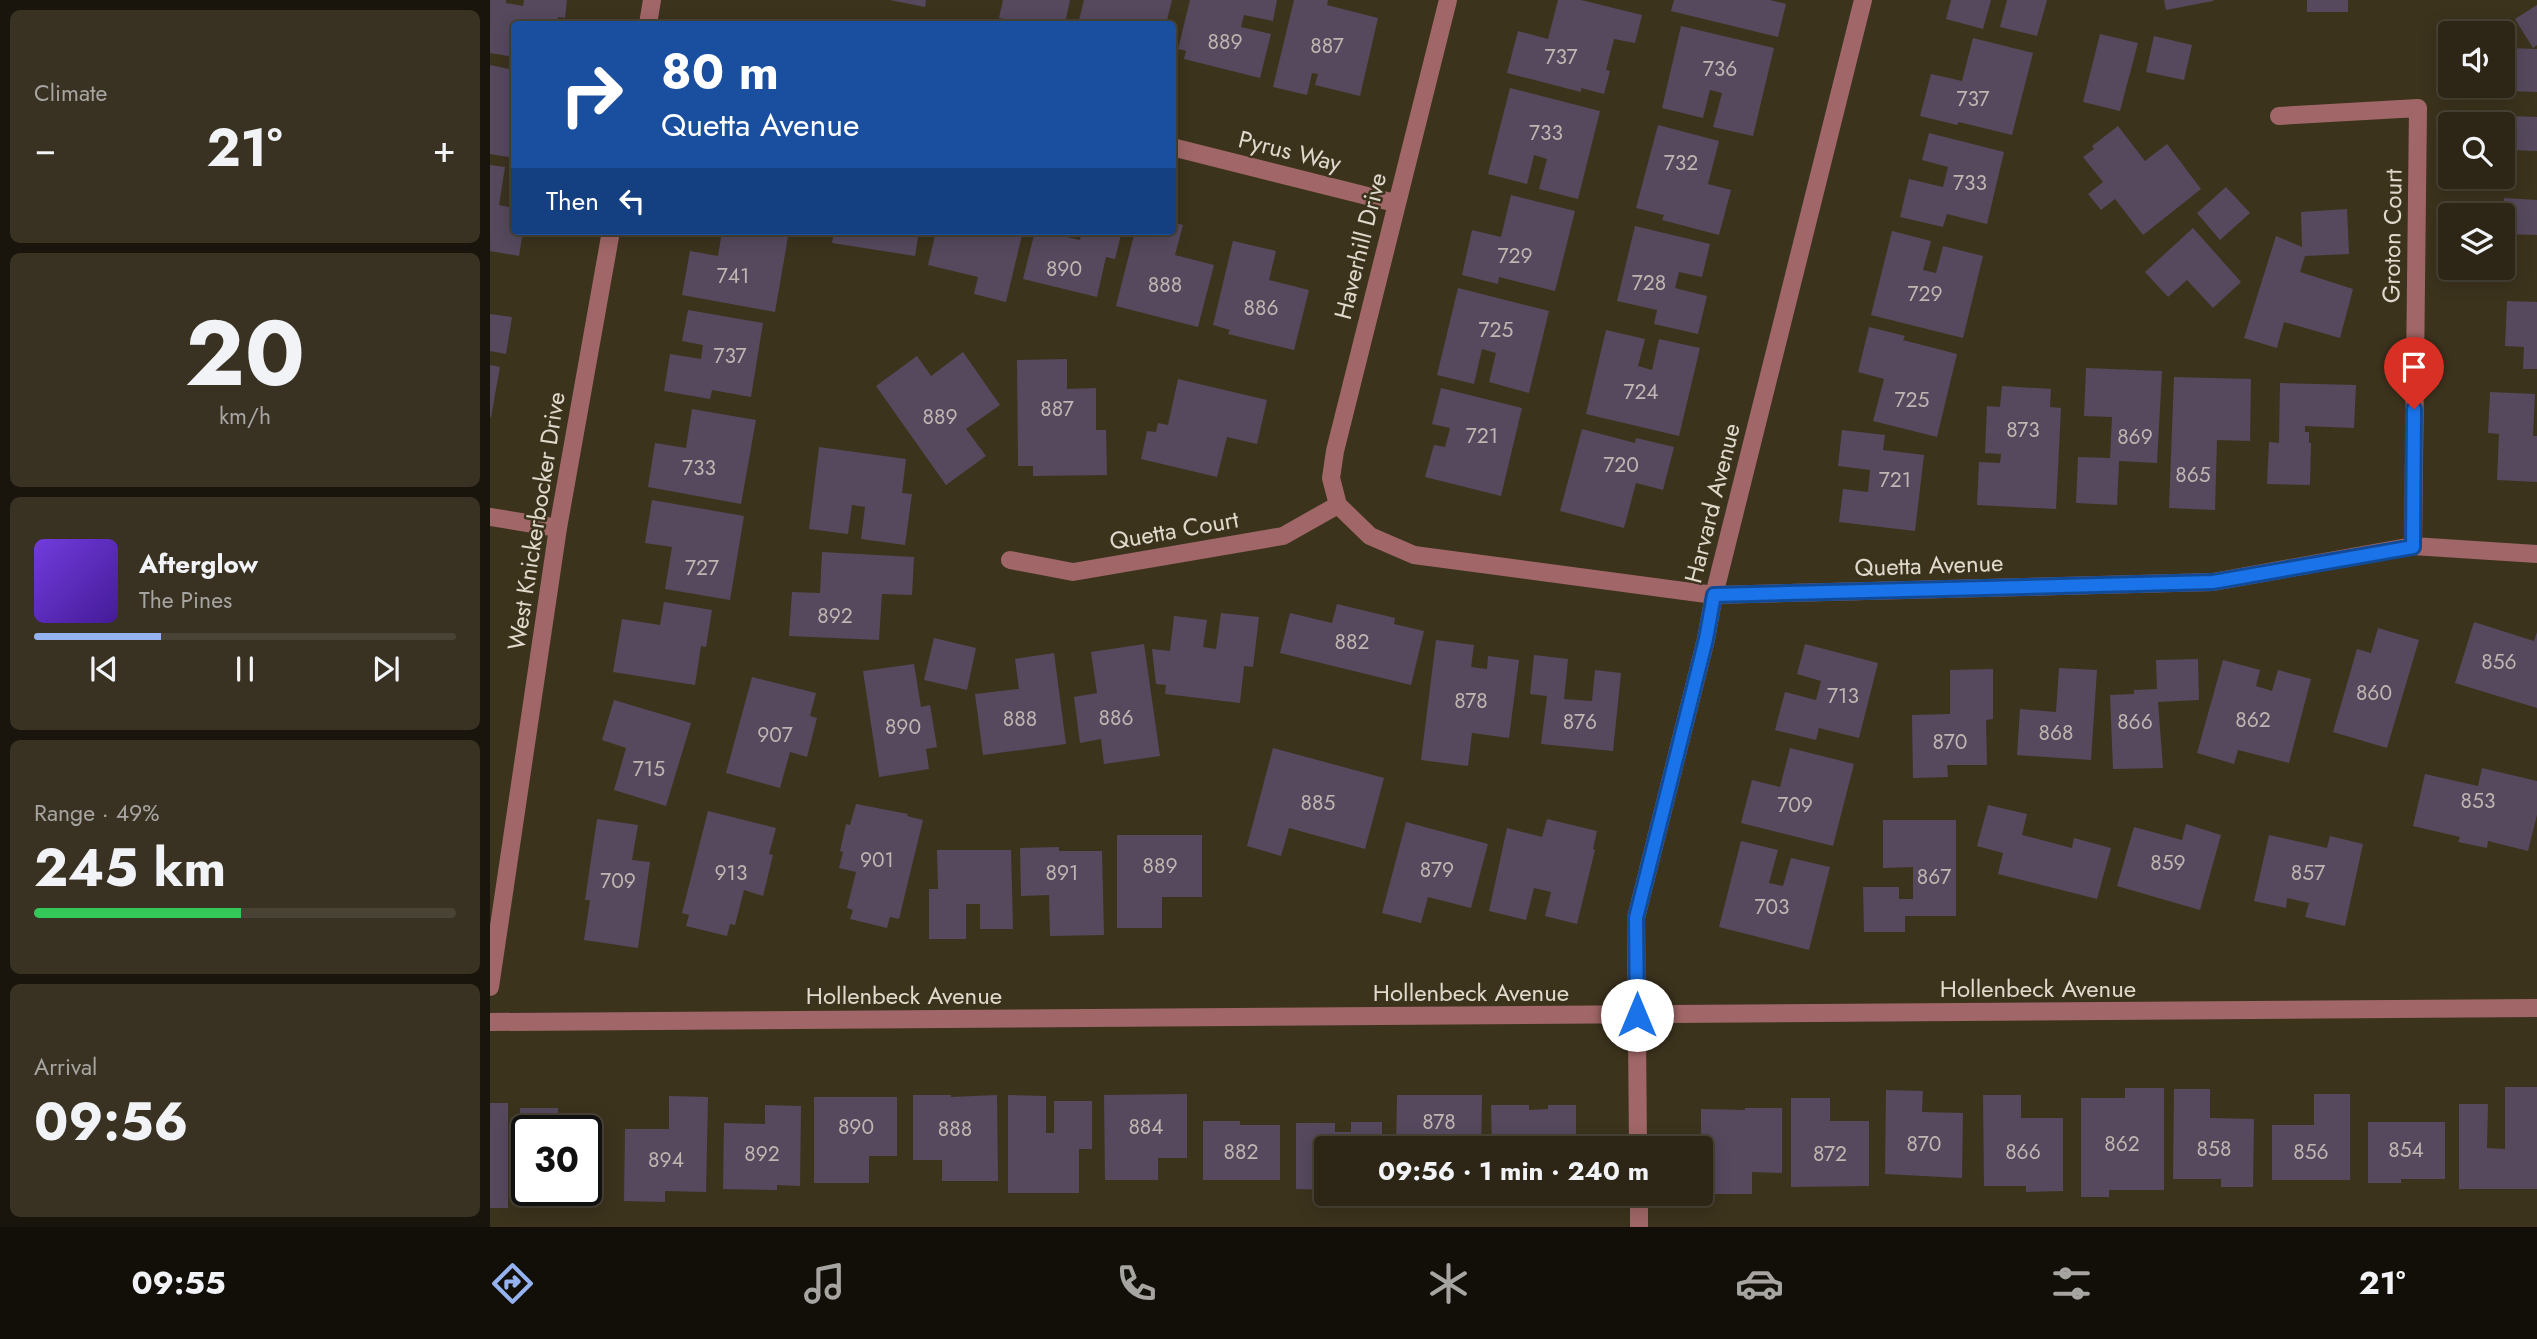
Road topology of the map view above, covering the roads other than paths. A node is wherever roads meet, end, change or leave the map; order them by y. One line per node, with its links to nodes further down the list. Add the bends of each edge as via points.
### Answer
1 (652, 0): 4 (street)
2 (1448, 0): 7 (street, Haverhill Drive)
3 (1863, 0): 15 (street, Harvard Avenue)
4 (648, 21)
5 (2279, 116): 12 (street, Groton Court, via 2418,108)
6 (1176, 148): 7 (street, Pyrus Way)
7 (1395, 203): 9 (street, Haverhill Drive, via 1335,451 1331,478)
8 (610, 235): 11 (street, West Knickerbocker Drive)
9 (1338, 505): 14 (street, Quetta Court, via 1283,536 1073,572); 15 (street, Quetta Avenue, via 1370,536 1414,555)
10 (490, 517): 11 (street)
11 (558, 528): 16 (street, West Knickerbocker Drive)
12 (2413, 547): 13 (street, Quetta Avenue); 15 (street, Quetta Avenue, via 2213,582)
13 (2537, 554)
14 (1010, 560)
15 (1714, 595): 18 (street, Harvard Avenue, via 1636,918)
16 (490, 987)
17 (2537, 1008): 18 (street, Hollenbeck Avenue)
18 (1637, 1015): 19 (street, Hollenbeck Avenue); 20 (street, Harvard Avenue)
19 (490, 1022)
20 (1638, 1136)
21 (1639, 1206): 22 (street)
22 (1639, 1227)

